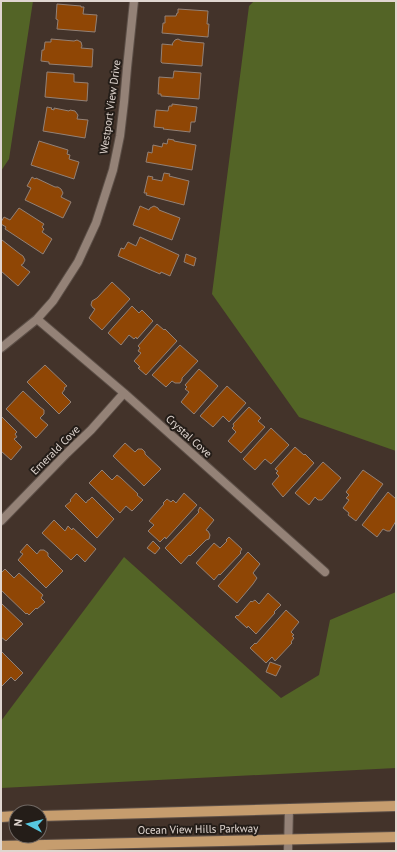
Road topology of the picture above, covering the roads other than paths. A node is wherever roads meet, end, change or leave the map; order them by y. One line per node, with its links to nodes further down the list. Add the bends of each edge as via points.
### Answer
1 (134, 1): 2 (street, Westport View Drive, via 121,129 113,170 96,223 78,262)
2 (37, 319): 3 (street, Westport View Drive); 4 (street, Crystal Cove)
3 (1, 348)
4 (124, 393): 5 (street, Emerald Cove); 6 (street, Crystal Cove)
5 (1, 521)
6 (325, 572)
7 (396, 806): 8 (main road, Ocean View Hills Parkway)
8 (289, 809): 9 (main road, Ocean View Hills Parkway); 11 (street)
9 (48, 816)
10 (396, 836): 11 (main road, Ocean View Hills Parkway)
11 (288, 839): 12 (main road, Ocean View Hills Parkway); 13 (street)
12 (1, 846)
13 (288, 851)

